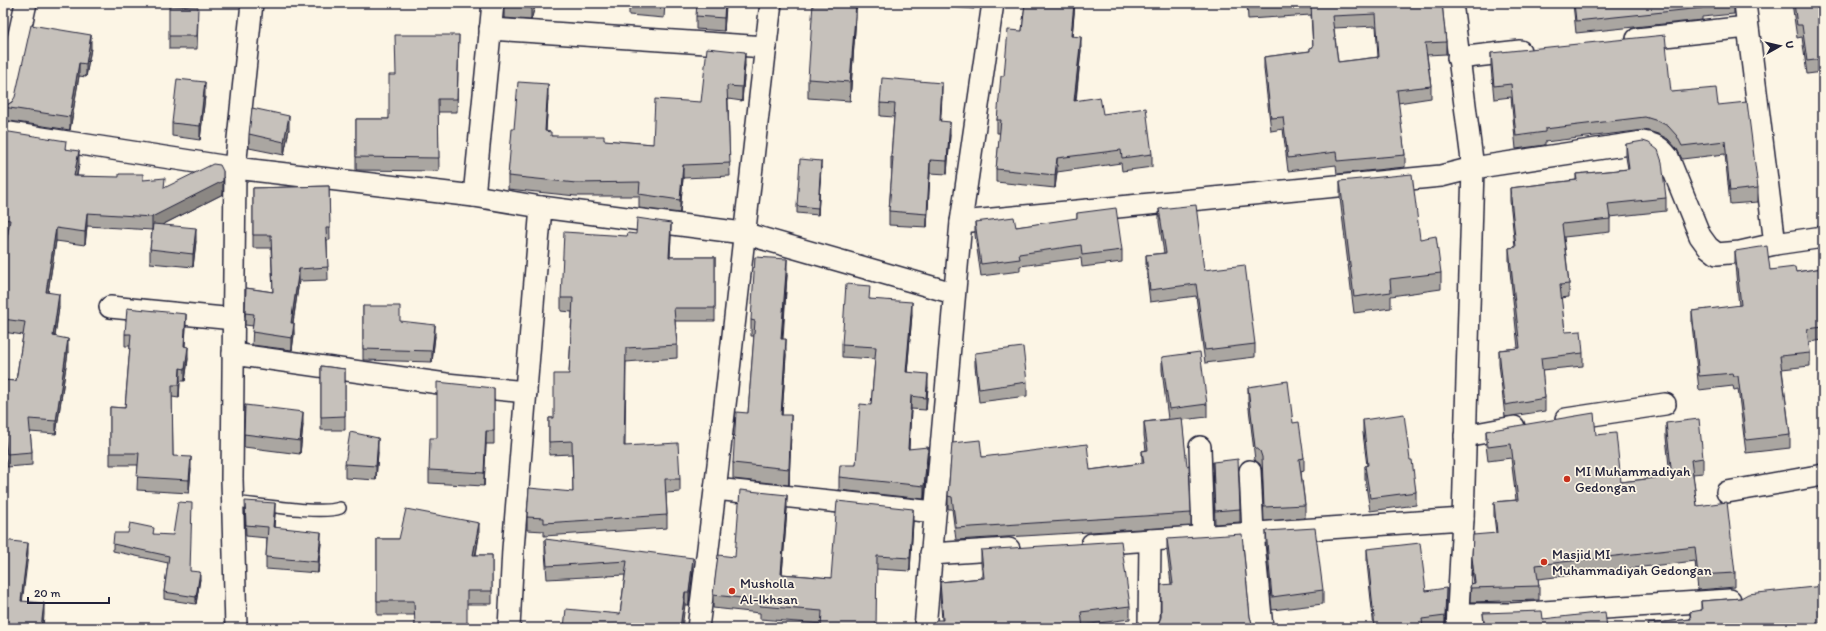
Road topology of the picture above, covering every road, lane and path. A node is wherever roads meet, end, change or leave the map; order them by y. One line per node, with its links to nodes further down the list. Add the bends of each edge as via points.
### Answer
1 (26, 3): 14 (street)
2 (252, 3): 16 (street)
3 (493, 3): 9 (street)
4 (771, 3): 11 (street)
5 (994, 3): 20 (street)
6 (1452, 3): 13 (street)
7 (1745, 3): 8 (street)
8 (1747, 27): 10 (street); 23 (street)
9 (490, 29): 11 (street); 18 (street)
10 (1614, 41)
11 (766, 47): 21 (street)
12 (1536, 50): 13 (street)
13 (1458, 58): 17 (street)
14 (3, 106)
15 (3, 132): 16 (street)
16 (235, 168): 18 (street); 26 (street)
17 (1473, 168): 20 (street, via 1441,176); 23 (street, via 1643,142 1654,144 1668,157 1700,236 1712,251 1717,254 1740,252); 30 (street)
18 (474, 196): 19 (street)
19 (541, 207): 21 (street); 28 (street)
20 (961, 222): 24 (street)
21 (743, 233): 24 (street); 34 (street, via 736,321)
22 (1823, 237): 23 (street)
23 (1775, 244)
24 (953, 293): 38 (street)
25 (110, 308): 26 (street)
26 (234, 319): 27 (street)
27 (233, 354): 28 (street, via 446,384); 36 (street)
28 (526, 392): 49 (street)
29 (1665, 404): 30 (street)
30 (1465, 436): 39 (street)
31 (1200, 447): 41 (street)
32 (1250, 471): 40 (street)
33 (1823, 475): 35 (street)
34 (715, 489): 38 (street); 50 (street)
35 (1727, 492)
36 (233, 502): 37 (lane, via 332,511); 48 (street)
37 (340, 508)
38 (935, 512): 45 (street)
39 (1462, 519): 40 (street); 47 (street)
40 (1253, 533): 41 (street); 53 (street)
41 (1203, 537): 42 (street)
42 (1150, 540): 43 (street); 52 (street)
43 (1072, 545)
44 (1025, 548): 45 (street)
45 (931, 554): 51 (street)
46 (1740, 599): 47 (street, via 1510,614)
47 (1458, 621)
48 (236, 628)
49 (509, 628)
50 (700, 628)
51 (925, 628)
52 (1149, 628)
53 (1262, 628)

